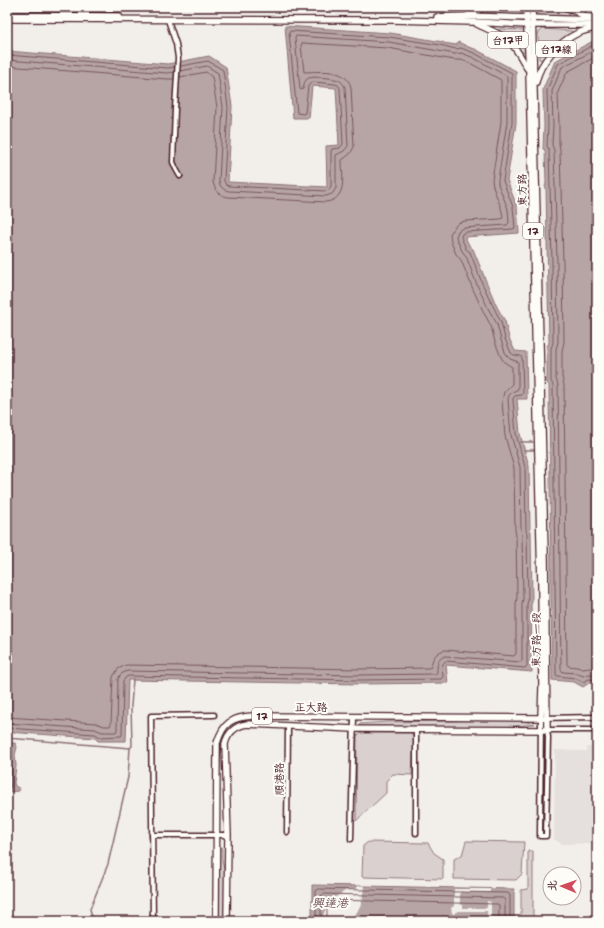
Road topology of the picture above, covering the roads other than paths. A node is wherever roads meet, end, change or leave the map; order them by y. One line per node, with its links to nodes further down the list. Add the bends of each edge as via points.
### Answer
1 (485, 7): 6 (main road)
2 (526, 7): 11 (main road, 東方路)
3 (532, 7): 11 (main road, 東方路)
4 (566, 7): 8 (main road)
5 (7, 15): 6 (main road, via 434,18)
6 (466, 16): 11 (main road)
7 (7, 19): 9 (main road)
8 (597, 19): 11 (main road)
9 (168, 20): 10 (main road); 16 (street, via 178,58 173,162)
10 (473, 22): 11 (main road); 14 (main road, 台17甲, via 508,40 521,56)
11 (530, 22): 12 (main road); 14 (main road, 東方路 / 17); 15 (main road, 東方路 / 17)
12 (597, 25)
13 (597, 28): 15 (main road, 台17線, via 576,34 556,49 540,70)
14 (529, 72): 17 (main road, 東方路 / 17)
15 (534, 90): 17 (main road, 東方路 / 17)
16 (180, 176)
17 (540, 444): 21 (main road, 東方路一段 / 17)
18 (214, 715): 29 (street, via 151,716)
19 (354, 717): 21 (main road, 正大路 / 17); 23 (street); 30 (main road, 正大路 / 17, via 249,716 237,718 224,727 217,743)
20 (597, 717): 21 (street, 正大路)
21 (544, 718): 25 (main road, 東方路一段 / 17)
22 (288, 726): 23 (main road, 正大路 / 17); 27 (street, 順港路); 31 (main road, 正大路 / 17, via 244,725 234,728 227,737 225,759)
23 (354, 729): 24 (main road, 正大路 / 17); 32 (street)
24 (416, 729): 25 (main road, 正大路 / 17); 28 (street)
25 (544, 730): 25 (street, 東方路一段, via 548,736 546,836 540,836); 26 (street, 正大路)
26 (597, 730)
27 (287, 832)
28 (416, 833)
29 (152, 835): 30 (street); 33 (street)
30 (217, 835): 31 (street); 34 (main road, 正大路 / 17)
31 (228, 835): 35 (main road, 正大路 / 17)
32 (351, 839)
33 (153, 921)
34 (216, 921)
35 (227, 921)

